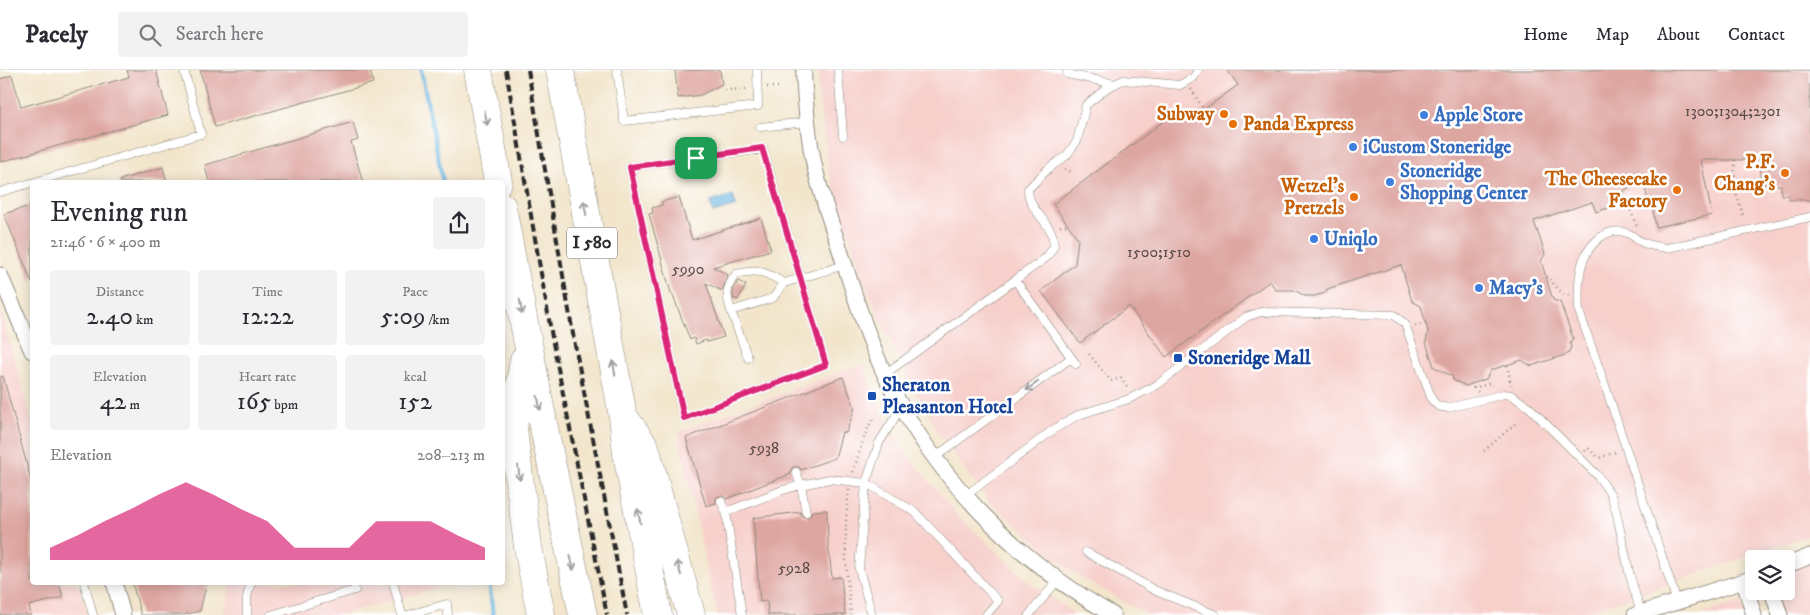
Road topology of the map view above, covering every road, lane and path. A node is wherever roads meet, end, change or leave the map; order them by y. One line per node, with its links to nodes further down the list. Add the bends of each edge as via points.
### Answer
1 (184, 70): 17 (lane, via 201,134)
2 (478, 70): 18 (highway, one-way to 18)
3 (560, 70): 43 (highway, I 580, one-way to 3)
4 (617, 70): 5 (lane, via 624,122 758,106)
5 (757, 70)
6 (804, 70): 13 (street)
7 (838, 70): 15 (lane)
8 (1068, 70): 11 (lane, via 1067,74)
9 (1198, 70): 10 (lane)
10 (1186, 82): 11 (lane, via 1180,85 1123,80); 12 (path)
11 (1115, 84): 30 (lane, via 1086,105 1077,141 1067,155 1028,189 1028,197 1052,232 1054,246 1047,257)
12 (1204, 110)
13 (807, 122): 14 (lane); 26 (street, via 814,165)
14 (760, 127)
15 (843, 136)
16 (1735, 160): 22 (path, via 1734,187)
17 (42, 180)
18 (498, 180)
19 (30, 183): 20 (lane)
20 (0, 192)
21 (1623, 192): 25 (path)
22 (1743, 216)
23 (1810, 217): 32 (lane, via 1667,248 1644,243 1628,233 1616,231 1602,235 1584,260)
24 (505, 223): 34 (highway, one-way to 34)
25 (1638, 230)
26 (845, 265): 29 (lane); 39 (street)
27 (0, 275): 35 (street)
28 (1546, 276): 32 (path, via 1564,294)
29 (800, 278): 29 (lane, via 826,365 684,418 630,167 762,148); 31 (lane)
30 (1014, 280): 39 (lane); 48 (lane, one-way to 48, via 1074,361)
31 (784, 282): 33 (lane, via 773,298); 33 (lane, via 755,270 736,274 728,284 727,296)
32 (1578, 297): 46 (lane, via 1579,311)
33 (732, 311): 37 (lane)
34 (527, 338): 80 (highway, one-way to 80, via 513,429 528,547); 81 (highway, one-way to 81)
35 (30, 346)
36 (1089, 354): 41 (path, via 1111,382 1121,378 1128,389)
37 (748, 358)
38 (1507, 365): 40 (path)
39 (885, 374): 42 (street)
40 (1512, 386)
41 (1134, 388)
42 (902, 406): 48 (street); 52 (lane, via 878,444)
43 (623, 416): 82 (highway, I 580, one-way to 43, via 627,454); 83 (highway, one-way to 43, via 645,447)
44 (873, 419): 51 (path, via 857,455)
45 (1515, 424): 47 (path)
46 (1626, 448): 49 (path, via 1600,458 1588,448); 71 (lane)
47 (1484, 451)
48 (935, 457): 54 (street)
49 (1578, 457): 54 (lane, via 1529,407 1511,395 1448,408 1438,406 1432,400 1405,324 1394,315 1261,312 1246,317 1157,385 1129,399 1078,416 1053,430); 72 (lane, via 1598,476 1611,495)
50 (796, 472): 53 (lane)
51 (851, 482): 52 (lane); 53 (lane, via 830,479); 85 (path, via 845,539)
52 (866, 483): 86 (lane, via 859,569); 87 (lane, via 915,512 998,601)
53 (802, 485): 56 (lane); 57 (lane)
54 (965, 496): 61 (street, via 1009,540)
55 (721, 501): 56 (lane)
56 (726, 512): 84 (lane)
57 (806, 512)
58 (1086, 552): 91 (lane, via 1156,591)
59 (1810, 556): 60 (street)
60 (1795, 562)
61 (1058, 580): 68 (street); 88 (lane)
62 (1745, 581): 71 (street)
63 (85, 585): 73 (lane)
64 (115, 585): 74 (street)
65 (250, 585): 75 (lane)
66 (354, 585): 76 (lane, via 355,590)
67 (394, 585): 77 (lane)
68 (1075, 593): 89 (street); 90 (street)
69 (1752, 600): 92 (street)
70 (1775, 600): 93 (street)
71 (1677, 602): 72 (street)
72 (1638, 614)
73 (93, 615)
74 (123, 615)
75 (247, 615)
76 (271, 615)
77 (402, 615)
78 (408, 615): 79 (lane, via 447,604)
79 (448, 615)
80 (541, 615)
81 (583, 615)
82 (658, 615)
83 (691, 615)
84 (742, 615)
85 (851, 615)
86 (872, 615)
87 (986, 615)
88 (1029, 615)
89 (1096, 615)
90 (1113, 615)
91 (1216, 615)
92 (1754, 615)
93 (1780, 615)

